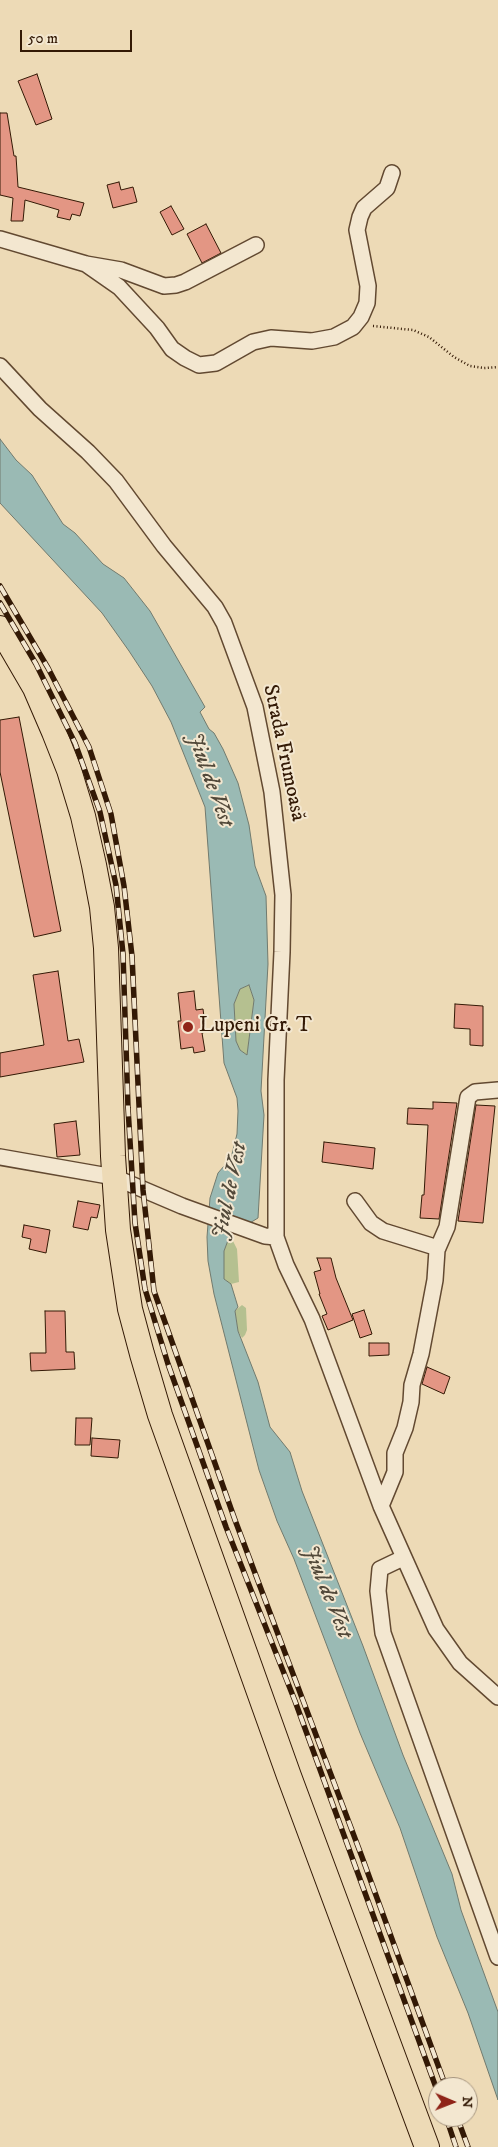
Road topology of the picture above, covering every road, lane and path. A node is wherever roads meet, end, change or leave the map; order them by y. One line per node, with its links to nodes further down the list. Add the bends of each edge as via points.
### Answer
1 (392, 173): 5 (street, via 387,188 364,208 360,217 357,230 368,286 367,303)
2 (0, 239): 4 (street)
3 (256, 246): 4 (street, via 176,286 164,286 121,270)
4 (86, 264): 5 (street, via 118,287 172,348 199,365 216,363 253,342 271,338 312,340 334,337)
5 (353, 327): 7 (path, via 412,330 429,337 470,366)
6 (0, 366): 13 (street, Strada Frumoasă, via 40,410 116,481 216,608 228,631 255,707 272,792 283,895)
7 (498, 367)
8 (0, 628): 11 (main road, via 35,688 54,732 77,798 94,865 106,948)
9 (498, 1090): 14 (street, via 476,1092 468,1097 447,1227)
10 (0, 1156): 11 (street)
11 (114, 1177): 13 (street, via 182,1206); 19 (main road, via 130,1309 160,1415 288,1776)
12 (355, 1201): 14 (street, via 371,1224 382,1231)
13 (271, 1237): 15 (street, Strada Frumoasă, via 312,1319)
14 (438, 1248): 15 (street, via 435,1280 411,1402 395,1453 395,1472)
15 (382, 1506): 16 (street, Strada Frumoasă)
16 (403, 1558): 17 (street, Strada Frumoasă, via 436,1629 460,1663); 18 (street, via 380,1569 378,1591 383,1633)
17 (498, 1697)
18 (498, 1958)
19 (427, 2147)

